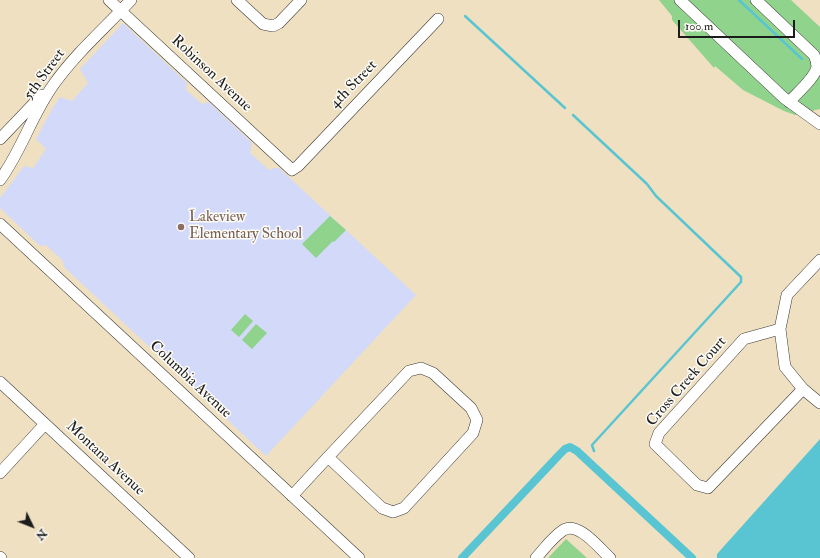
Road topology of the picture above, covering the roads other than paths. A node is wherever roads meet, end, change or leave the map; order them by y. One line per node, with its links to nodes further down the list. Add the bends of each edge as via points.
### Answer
1 (109, 0): 7 (street, Robinson Avenue)
2 (131, 0): 7 (street, 5th Street)
3 (237, 0): 4 (street, via 263,24 273,26)
4 (301, 0)
5 (680, 0): 10 (street)
6 (756, 0): 10 (street, via 814,55 817,61 813,76)
7 (120, 11): 9 (street, 5th Street, via 69,64); 13 (street, Robinson Avenue)
8 (438, 19): 13 (street, 4th Street)
9 (54, 84): 12 (street); 14 (street, 5th Street)
10 (789, 102): 11 (street)
11 (820, 124)
12 (0, 139)
13 (292, 170)
14 (0, 180)
15 (0, 224): 24 (street, Columbia Avenue)
16 (820, 260): 17 (street, via 787,295)
17 (780, 329): 19 (street, via 785,367); 19 (street, Cross Creek Court, via 744,339 659,433 655,444 697,485 708,488)
18 (0, 382): 21 (street, Montana Avenue)
19 (803, 388): 20 (street)
20 (820, 404)
21 (45, 424): 23 (street); 25 (street, Montana Avenue)
22 (328, 457): 22 (street, via 382,508 392,512 404,508 473,433 477,420 471,408 433,373 421,368 409,371); 24 (street)
23 (0, 473)
24 (292, 496): 26 (street, Columbia Avenue)
25 (189, 558)
26 (359, 558)
27 (536, 558): 28 (street, via 563,530 574,528)
28 (610, 558)

